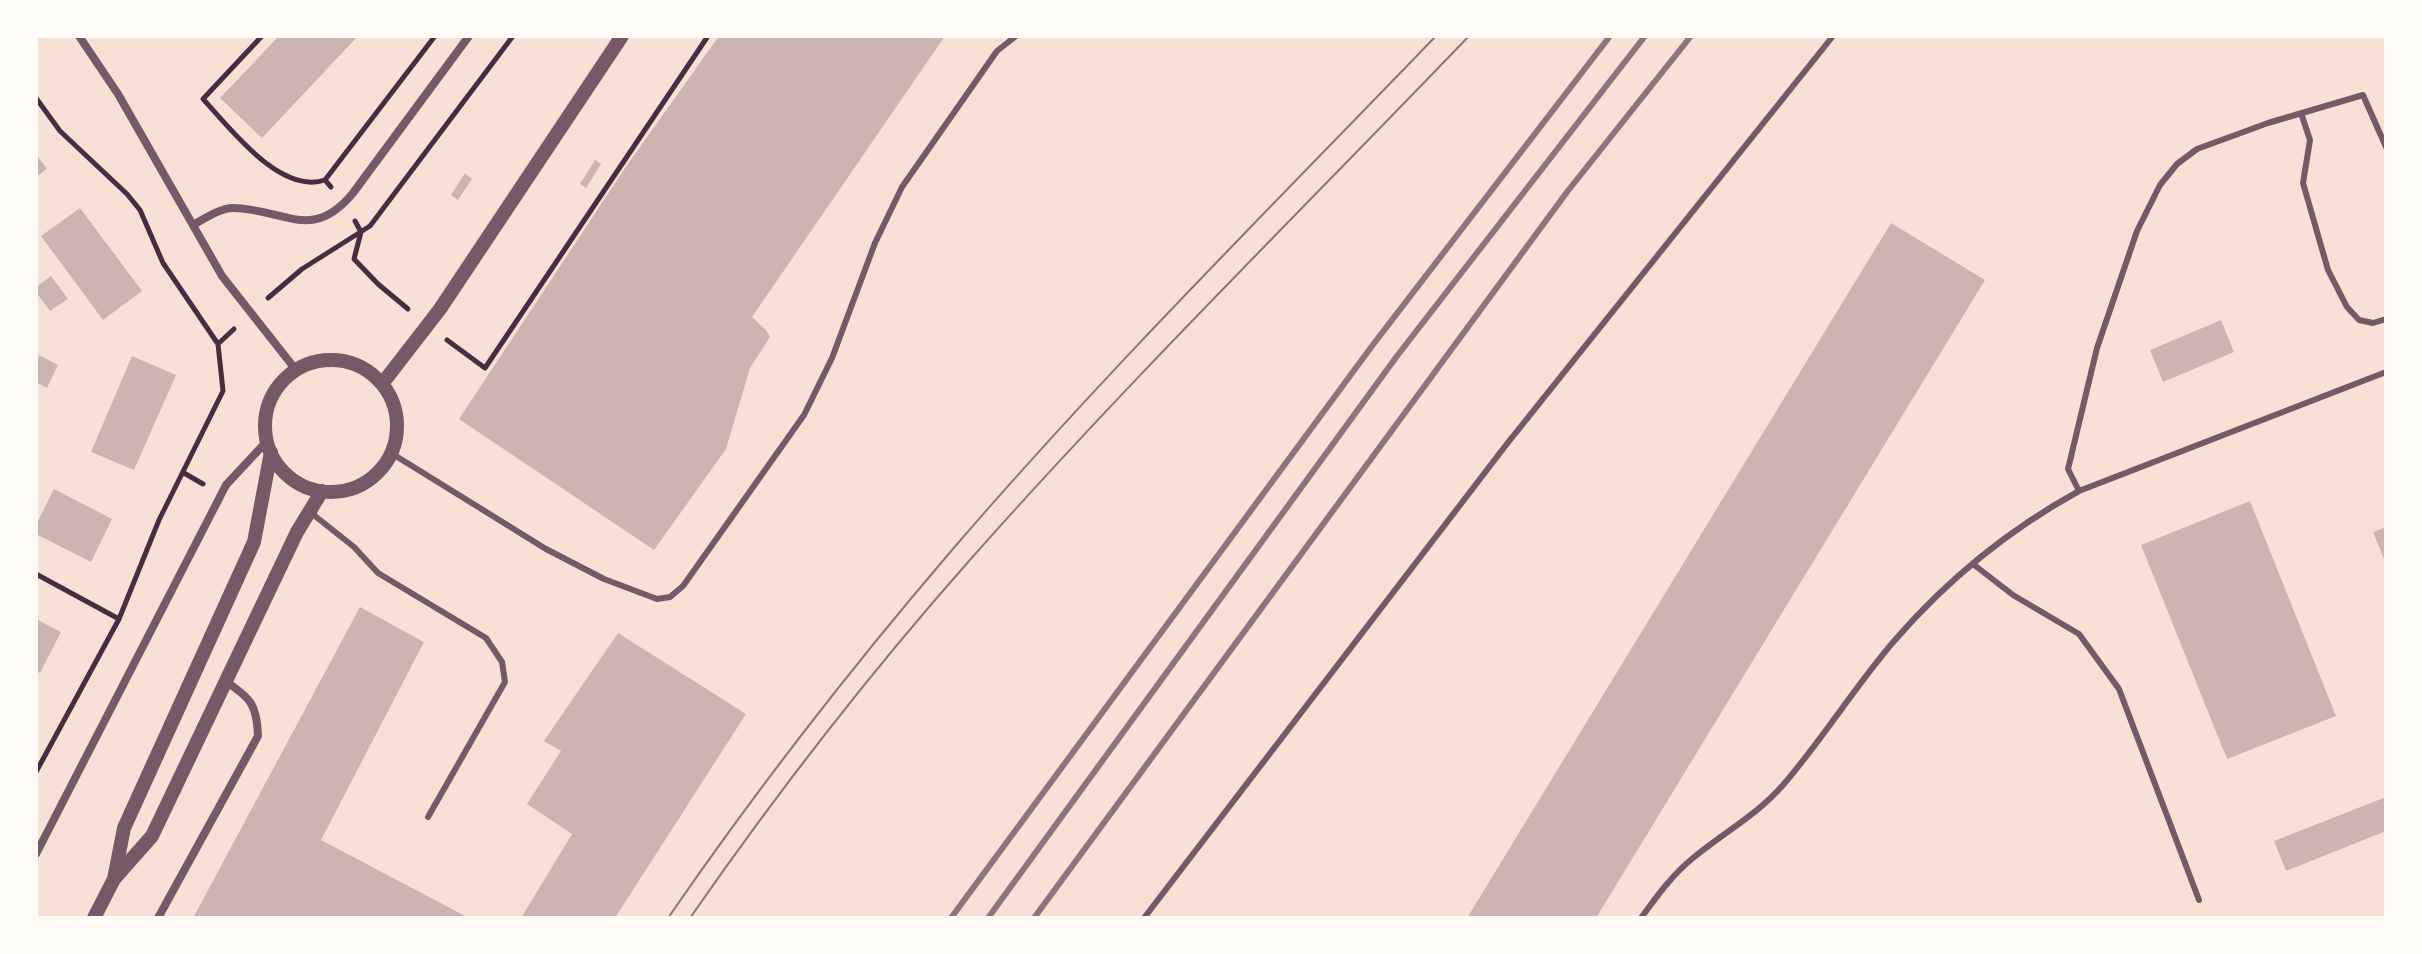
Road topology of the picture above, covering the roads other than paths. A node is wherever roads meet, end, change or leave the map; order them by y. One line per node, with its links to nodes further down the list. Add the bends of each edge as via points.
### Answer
1 (79, 36): 8 (street)
2 (469, 36): 8 (street, via 345,203 327,217 313,221 230,208)
3 (622, 36): 12 (street, via 427,326)
4 (1016, 36): 14 (lane, via 997,51 902,187 804,415 670,597 636,593 546,549)
5 (1833, 36): 26 (lane, via 1506,445)
6 (2301, 113): 7 (lane, via 2363,95); 9 (lane, via 2310,140 2303,183 2328,270 2359,320); 16 (lane, via 2197,149 2160,185 2137,231 2093,361 2068,469)
7 (2386, 147)
8 (193, 225): 10 (street, via 222,276)
9 (2386, 319)
10 (296, 370): 12 (street, via 318,361 342,361 364,369); 13 (street, via 268,406)
11 (2386, 372): 16 (lane)
12 (382, 384): 14 (street, via 397,423)
13 (269, 446): 15 (street, via 291,478); 21 (street, via 226,485); 22 (street, via 254,542 124,828)
14 (391, 453): 15 (street, via 363,483)
15 (322, 491): 17 (street)
16 (2079, 491): 18 (lane)
17 (310, 512): 19 (street); 20 (lane, via 378,573 486,638 502,662 505,682)
18 (1973, 564): 23 (lane, via 2079,634 2111,677); 27 (lane, via 1896,638 1782,786 1669,880)
19 (225, 681): 22 (street, via 152,836); 25 (street, via 245,694 257,712 258,736)
20 (428, 817)
21 (36, 854)
22 (114, 879): 24 (street)
23 (2199, 900)
24 (94, 918)
25 (158, 918)
26 (1144, 918)
27 (1641, 918)

